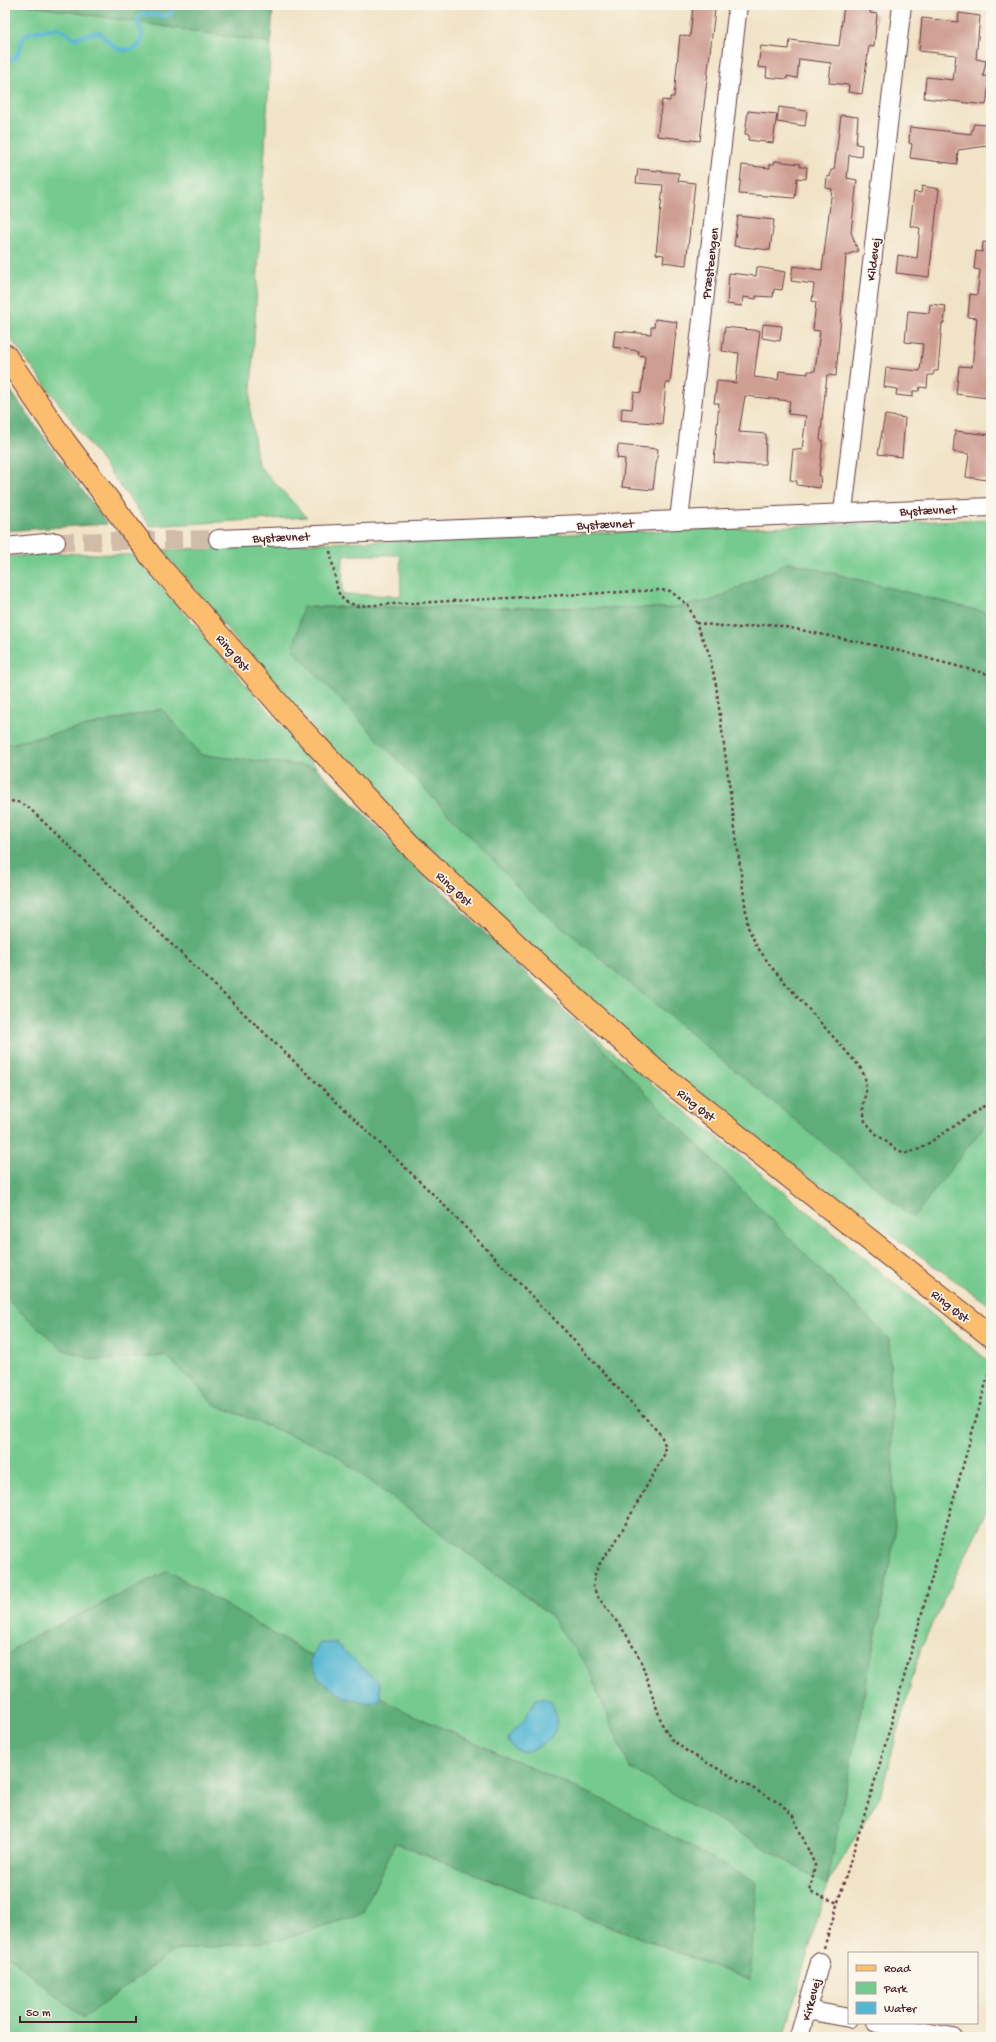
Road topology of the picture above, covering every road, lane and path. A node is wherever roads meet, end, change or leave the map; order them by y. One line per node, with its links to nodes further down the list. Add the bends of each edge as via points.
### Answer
1 (738, 5): 6 (street, Præsteengen)
2 (902, 5): 5 (street, Kildevej)
3 (5, 355): 15 (main road, Ring Øst, via 64,441 153,559 290,716 409,844 550,976 658,1072)
4 (991, 507): 5 (street, Bystævnet)
5 (843, 512): 6 (street, Bystævnet)
6 (679, 520): 7 (street, Bystævnet)
7 (328, 534): 8 (street, Bystævnet); 11 (path, via 338,592 344,601 357,606 659,590 678,595 688,605)
8 (218, 539)
9 (56, 542): 10 (street)
10 (5, 547)
11 (696, 623): 12 (path, via 738,628 771,624 888,648); 14 (path, via 709,653 716,685 748,927 756,945 772,968 860,1067 865,1077 865,1121 875,1133 897,1150 906,1153 920,1149)
12 (991, 675)
13 (5, 802): 17 (path, via 16,801 29,808 436,1197 557,1322 661,1435 665,1445 664,1456 615,1543 601,1560 593,1587 626,1634 641,1661 662,1724 671,1739 688,1752 781,1804 793,1816 815,1865 810,1892)
14 (991, 1099)
15 (991, 1336)
16 (991, 1365): 17 (path, via 879,1767)
17 (838, 1903): 18 (path)
18 (820, 1962): 19 (street, Kirkevej)
19 (807, 2010): 20 (street); 22 (street, Kirkevej)
20 (848, 2018)
21 (882, 2024): 23 (street)
22 (799, 2037)
23 (953, 2037)

